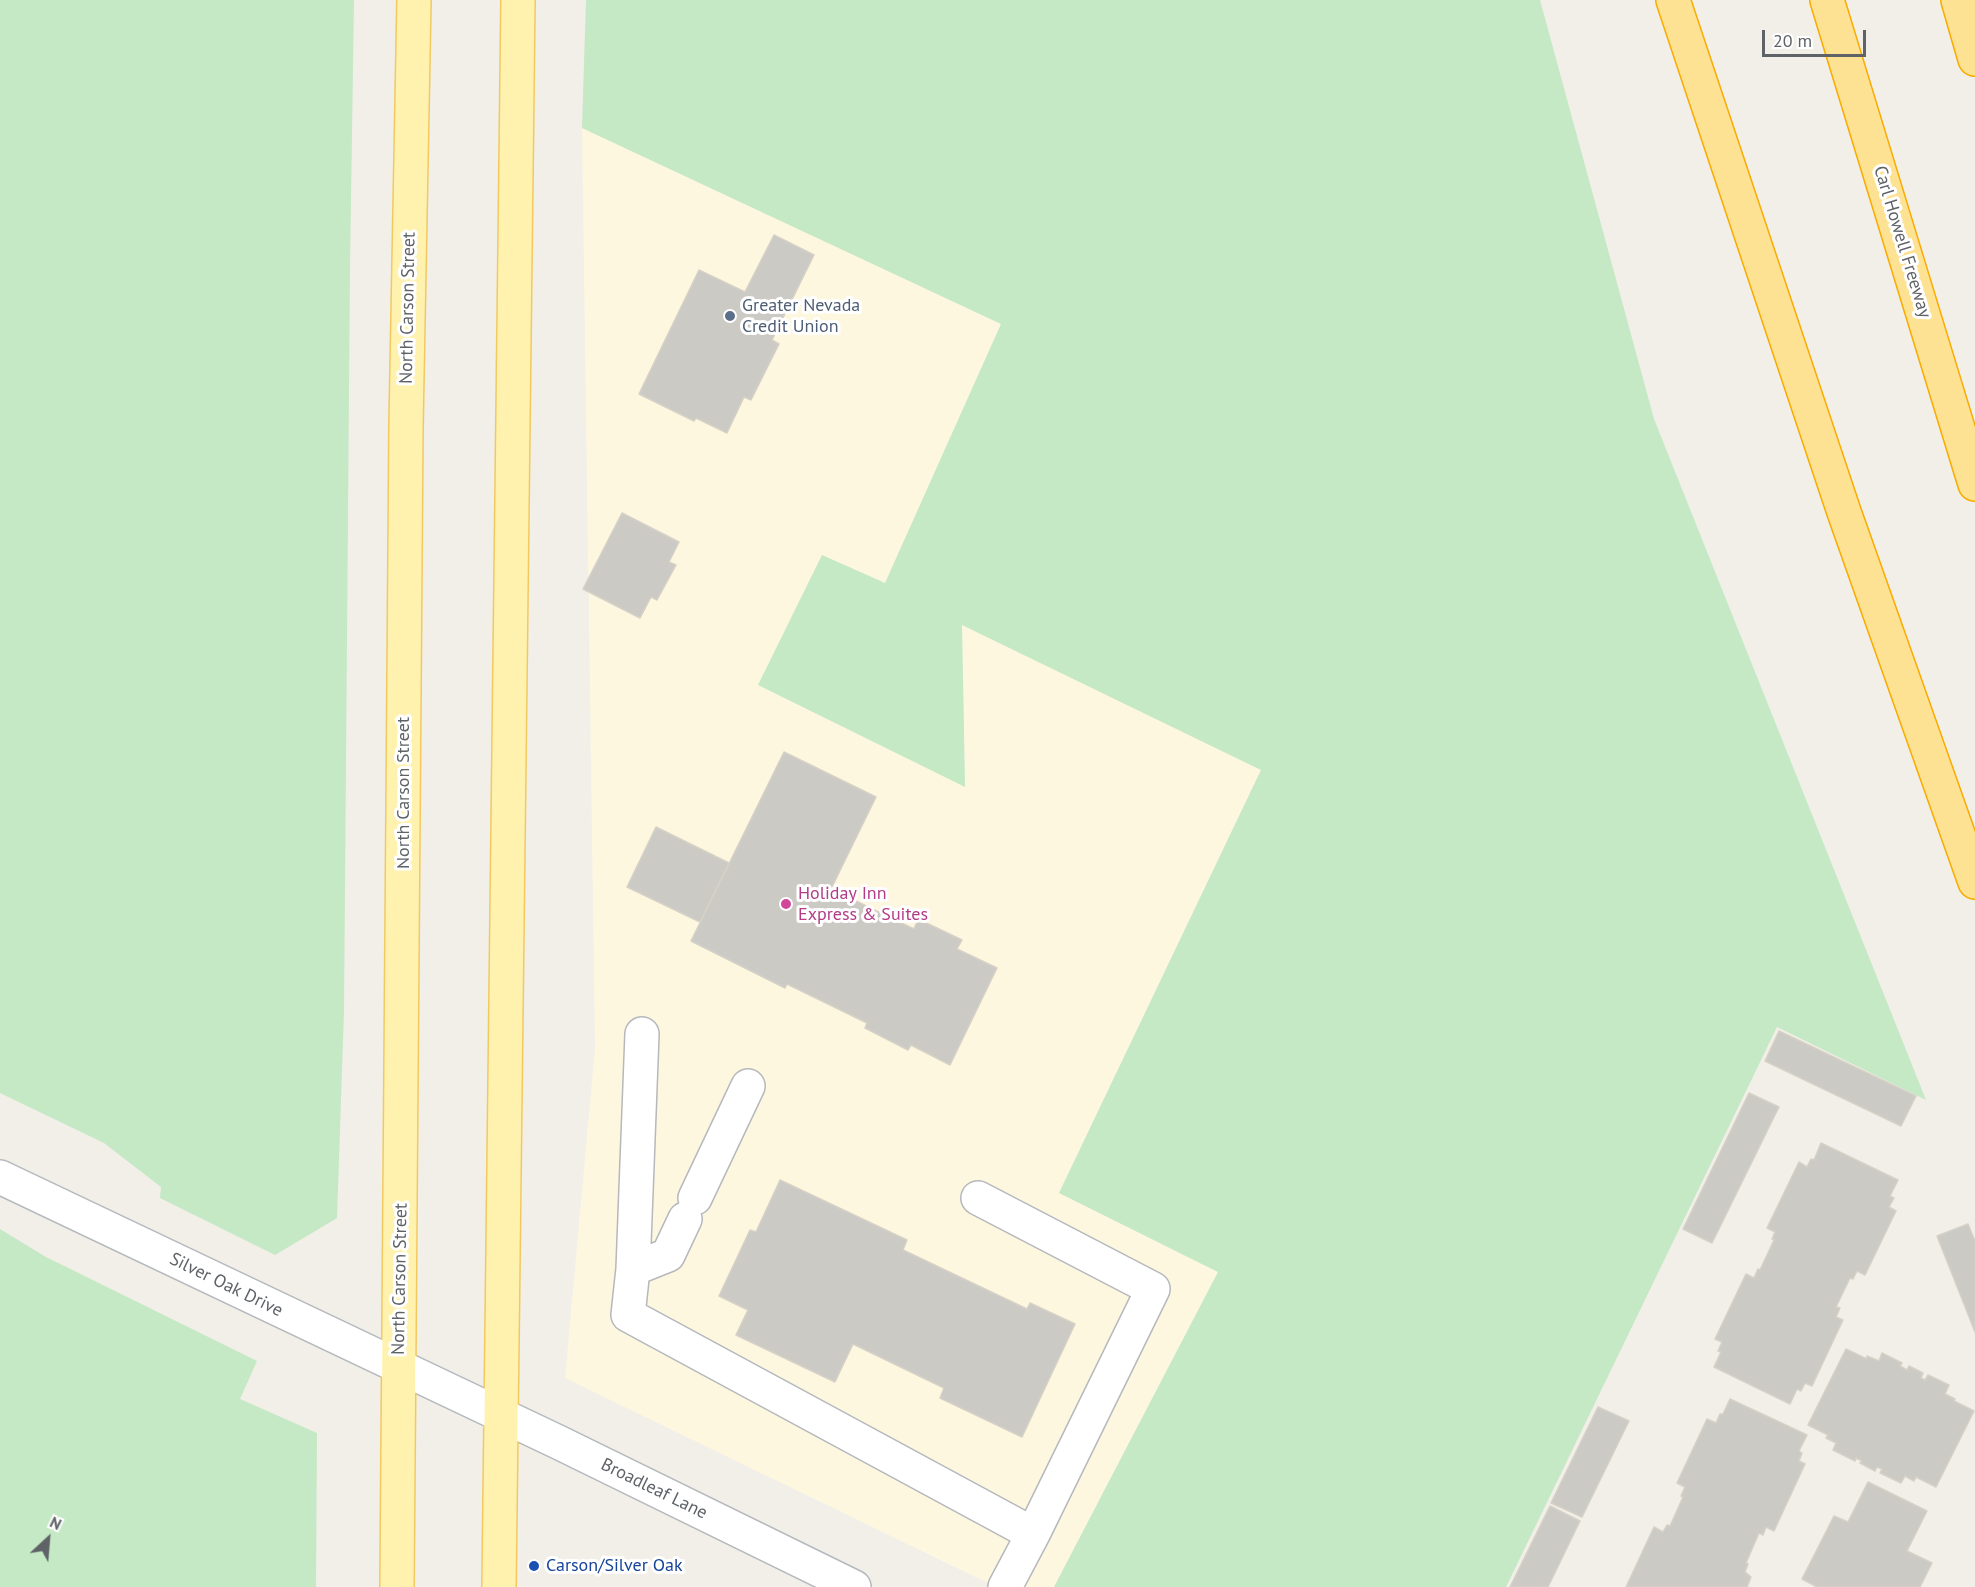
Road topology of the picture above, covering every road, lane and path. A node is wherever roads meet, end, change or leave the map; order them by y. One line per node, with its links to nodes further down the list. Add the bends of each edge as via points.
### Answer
1 (414, 0): 14 (main road, North Carson Street, via 406,438)
2 (518, 0): 16 (main road)
3 (1673, 0): 8 (highway, via 1844,512)
4 (1827, 0): 7 (highway, Carl Howell Freeway)
5 (1958, 0): 6 (highway)
6 (1975, 59)
7 (1975, 484)
8 (1975, 882)
9 (642, 1034): 13 (street)
10 (748, 1086): 13 (street, via 668,1255)
11 (0, 1177): 14 (street, Silver Oak Drive)
12 (978, 1198): 17 (street, via 1153,1289)
13 (633, 1269): 17 (street, via 628,1315)
14 (399, 1368): 15 (street, Silver Oak Drive); 18 (main road, North Carson Street)
15 (452, 1394): 16 (street, Broadleaf Lane)
16 (501, 1416): 19 (main road); 20 (street, Broadleaf Lane)
17 (1033, 1534): 21 (street)
18 (397, 1587)
19 (499, 1587)
20 (854, 1587)
21 (1005, 1587)

